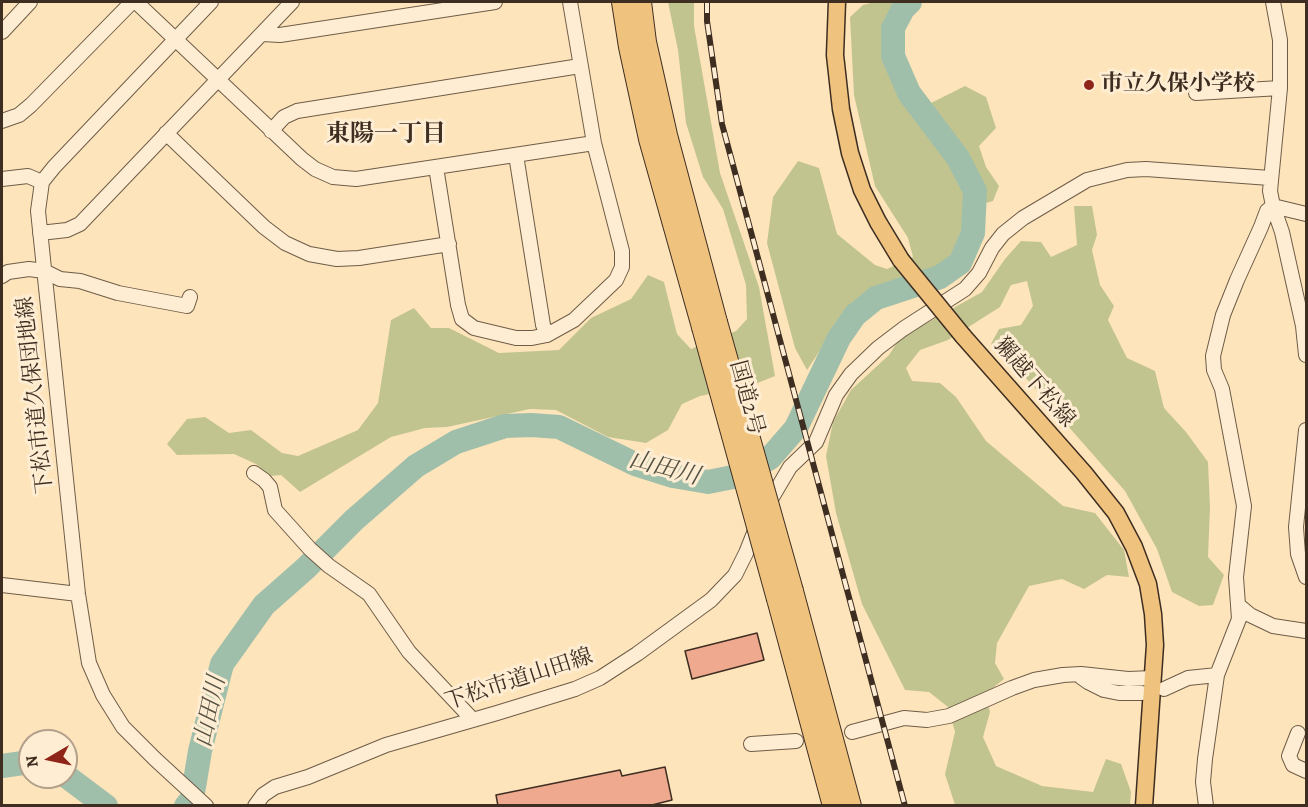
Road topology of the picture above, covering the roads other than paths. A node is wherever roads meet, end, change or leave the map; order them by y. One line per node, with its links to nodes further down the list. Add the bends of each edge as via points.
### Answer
1 (30, 2): 11 (street)
2 (134, 2): 13 (street); 18 (street, via 31,105)
3 (212, 2): 13 (street)
4 (292, 2): 12 (street)
5 (495, 2): 12 (street, via 280,35)
6 (570, 2): 14 (street)
7 (622, 2): 34 (highway, 国道2号, via 649,139)
8 (641, 2): 34 (highway, 国道2号, via 645,42)
9 (837, 2): 47 (main road, 獺越下松線, bridge, via 841,109 862,190 901,260 1116,513 1148,584)
10 (1273, 2): 16 (street, via 1280,40)
11 (2, 32)
12 (262, 33): 15 (street)
13 (175, 39): 15 (street); 26 (street)
14 (580, 66): 19 (street, via 297,111 284,117); 21 (street)
15 (216, 78): 19 (street); 20 (street)
16 (1280, 88): 17 (street); 24 (street)
17 (1196, 93)
18 (2, 120)
19 (271, 131): 23 (street, via 315,169 333,177 356,180)
20 (166, 133): 29 (street, via 80,224); 30 (street, via 264,227 309,254 359,258)
21 (594, 143): 22 (street); 35 (street, via 622,251 622,267 616,280 574,320)
22 (516, 155): 23 (street); 35 (street)
23 (436, 167): 30 (street)
24 (1270, 178): 27 (street); 49 (street, 下松市道山田線, via 1127,170 1087,180 1023,218 1002,234 979,273 964,289 903,329 851,374 836,395 816,442 790,467 777,487 735,575 711,600 600,678)
25 (2, 179): 26 (street, via 28,176)
26 (42, 182): 29 (street, 下松市道久保団地線)
27 (1273, 206): 28 (street); 36 (street, via 1303,326); 43 (street, via 1267,211 1237,280 1212,356 1244,506 1236,567)
28 (1306, 214)
29 (40, 234): 31 (street, 下松市道久保団地線)
30 (449, 244): 35 (street, via 462,319 474,328 516,338)
31 (44, 271): 32 (street, via 29,269); 33 (street, via 60,279 187,306); 41 (street, 下松市道久保団地線)
32 (2, 276)
33 (190, 297)
34 (710, 325): 42 (highway, 国道2号, bridge)
35 (547, 335)
36 (1306, 355)
37 (1306, 429): 39 (street, via 1296,527 1298,554)
38 (254, 473): 49 (street, via 270,488 275,510 310,549 369,594 409,652)
39 (1306, 577)
40 (2, 585): 41 (street)
41 (78, 594): 55 (street, 下松市道久保団地線, via 89,663 103,695 123,727)
42 (785, 595): 57 (highway, 国道2号); 58 (highway, 国道2号)
43 (1238, 604): 44 (street, via 1273,626); 46 (street, via 1237,627)
44 (1306, 631)
45 (1081, 674): 47 (street); 48 (street, via 1104,690); 50 (street, via 1034,680 949,716 927,720 904,718)
46 (1217, 675): 47 (street); 60 (street, via 1204,759)
47 (1158, 683): 59 (main road, 獺越下松線)
48 (1142, 693)
49 (473, 720): 56 (street, 下松市道山田線, via 386,745 275,788)
50 (852, 732)
51 (1298, 733): 54 (street, via 1289,756 1293,765)
52 (796, 741): 53 (street)
53 (751, 744)
54 (1306, 771)
55 (206, 806)
56 (255, 806)
57 (832, 806)
58 (851, 806)
59 (1144, 806)
60 (1206, 806)

